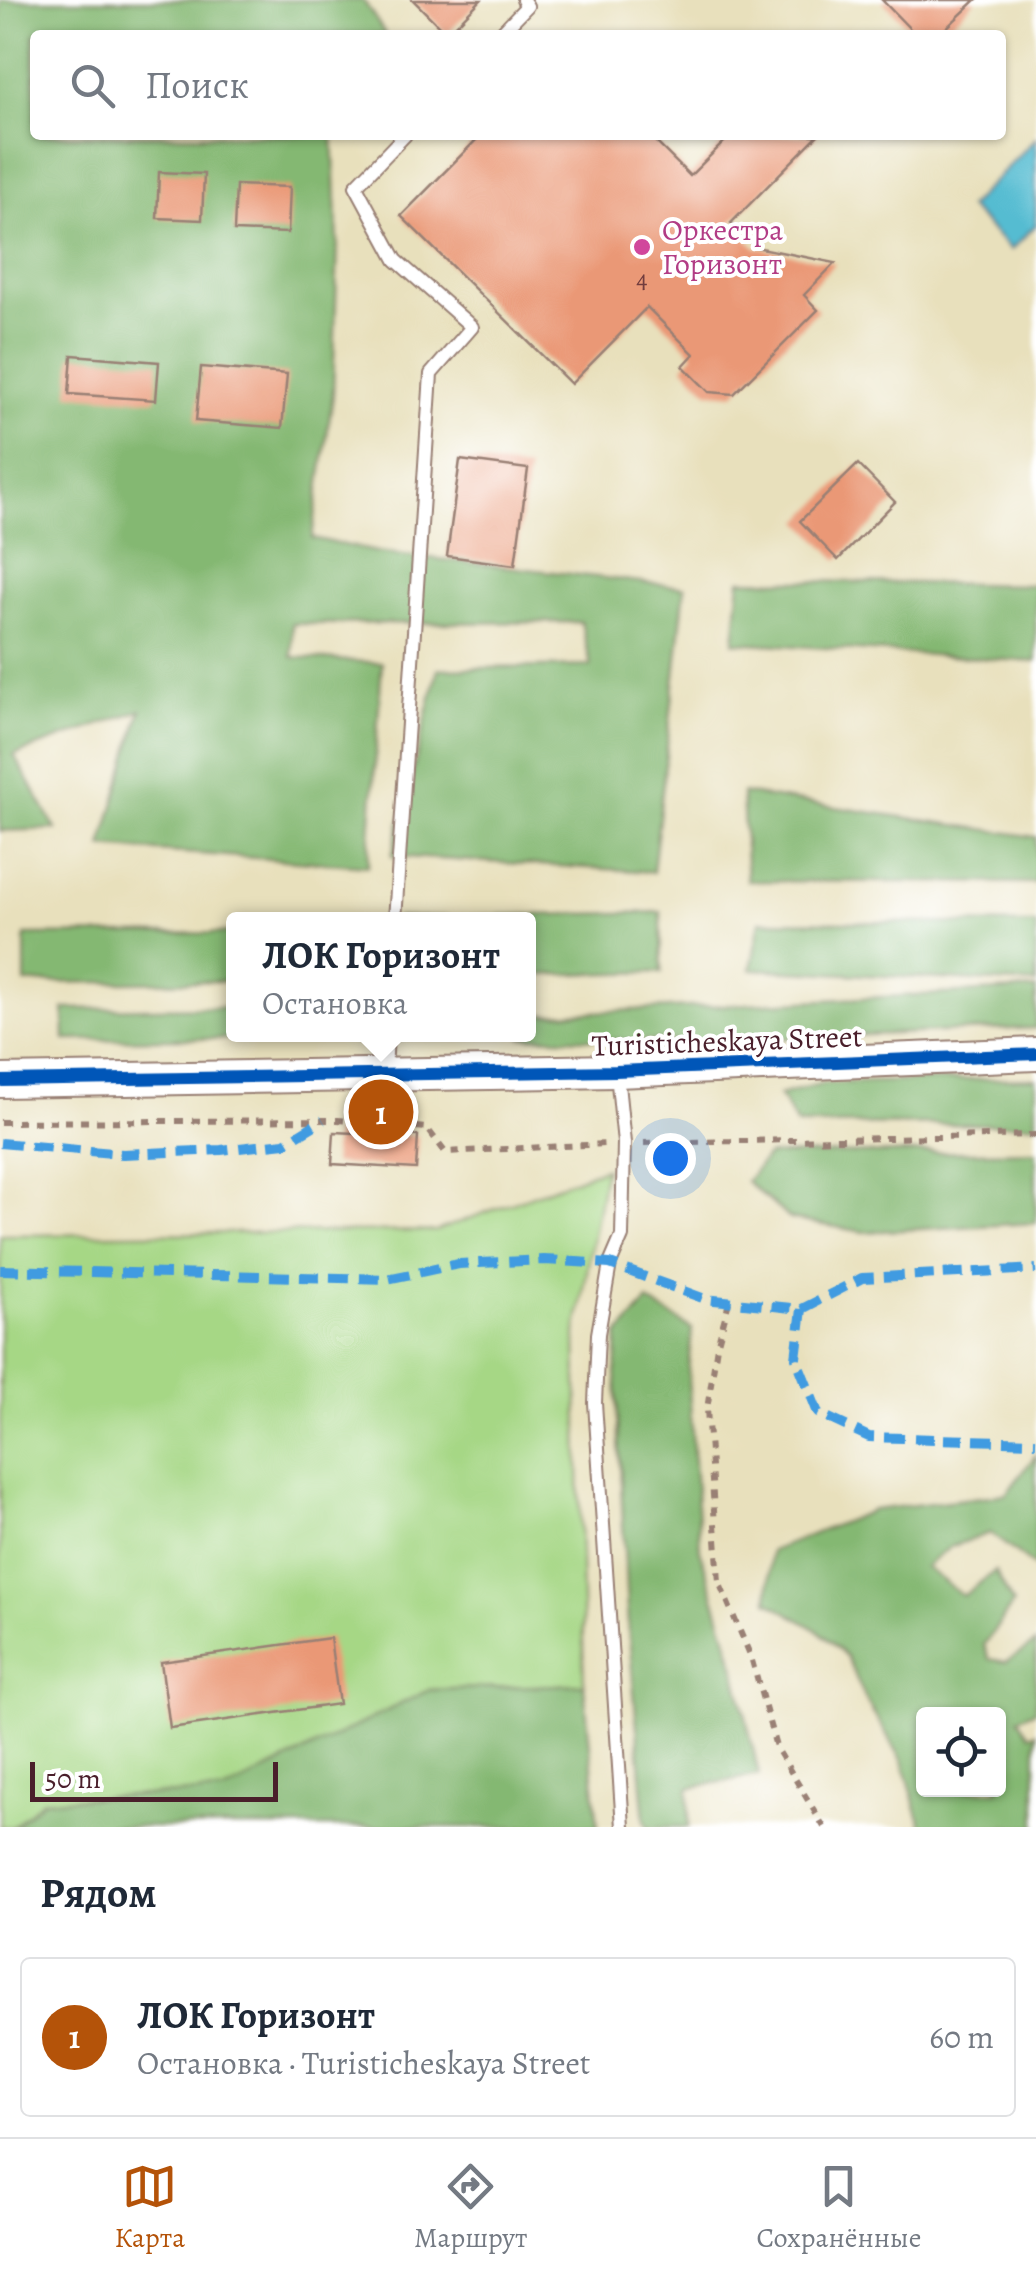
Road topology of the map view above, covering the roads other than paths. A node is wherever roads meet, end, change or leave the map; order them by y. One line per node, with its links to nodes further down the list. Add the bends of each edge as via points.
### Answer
1 (523, 0): 2 (lane, via 527,6)
2 (505, 30)
3 (400, 140): 4 (lane, via 356,186 396,260 472,327 430,374)
4 (396, 912)
5 (387, 1042): 8 (lane)
6 (1036, 1054): 7 (street, Turisticheskaya Street)
7 (616, 1071): 8 (street, Turisticheskaya Street); 10 (lane, via 624,1143 622,1236 598,1334 595,1403)
8 (385, 1075): 9 (street, Turisticheskaya Street)
9 (0, 1081)
10 (623, 1827)

